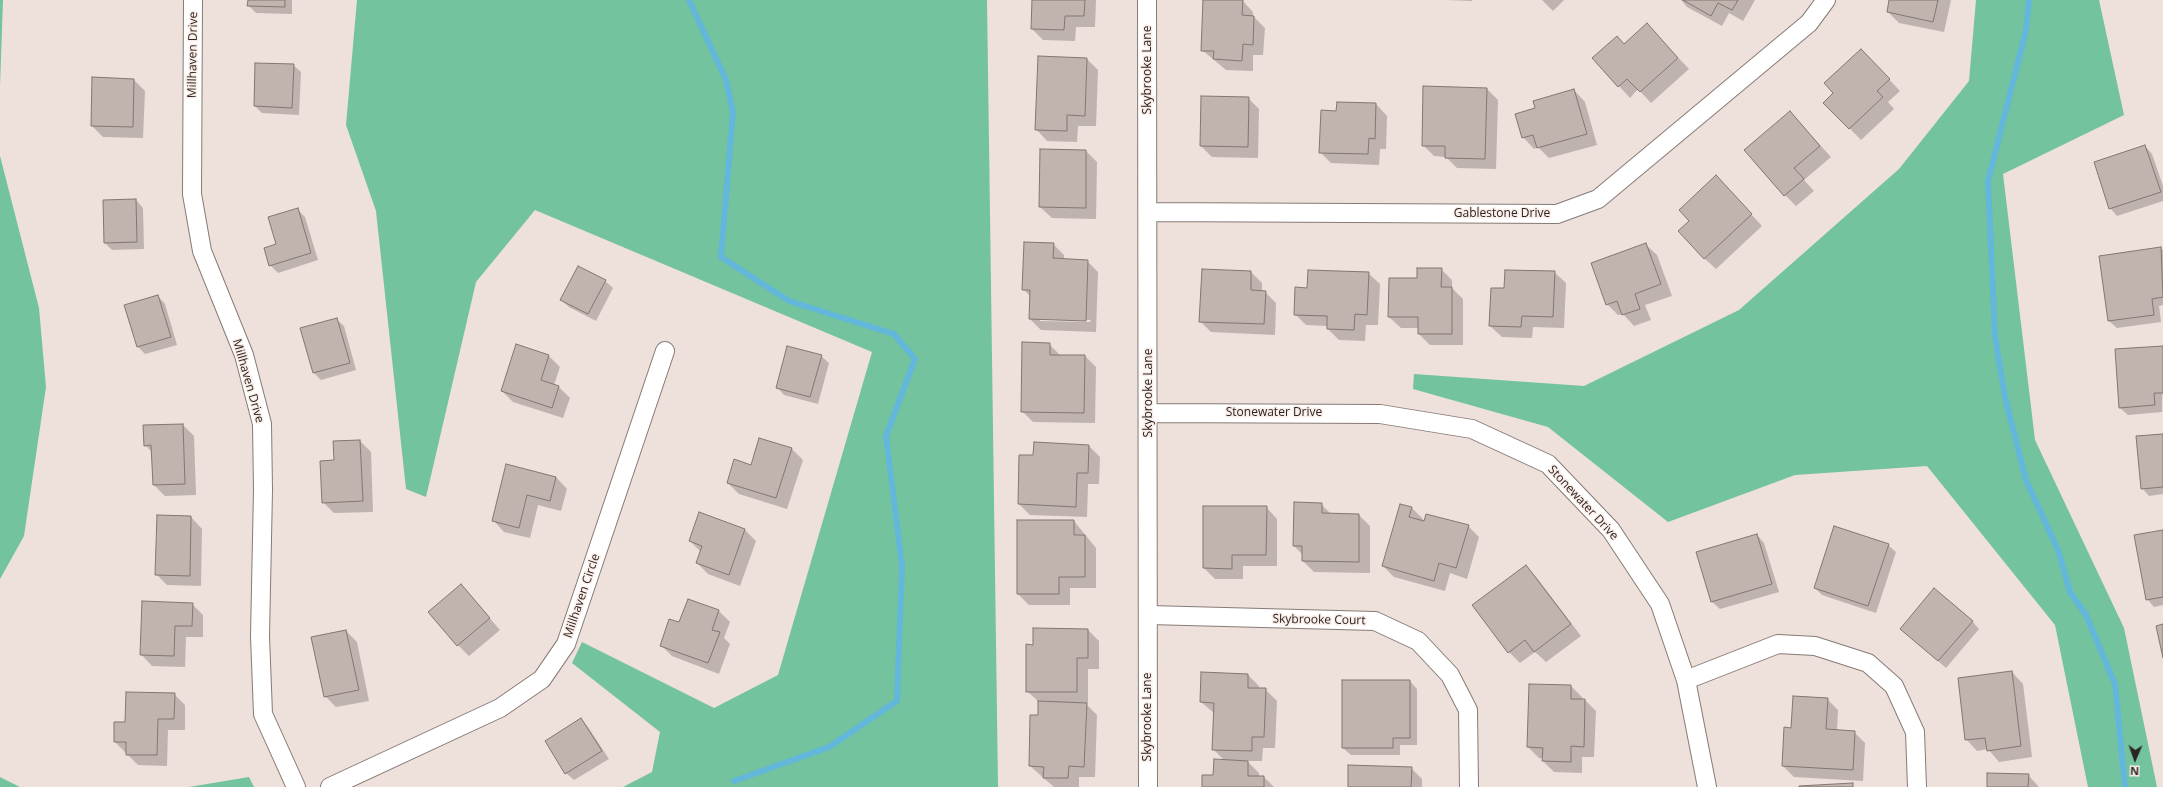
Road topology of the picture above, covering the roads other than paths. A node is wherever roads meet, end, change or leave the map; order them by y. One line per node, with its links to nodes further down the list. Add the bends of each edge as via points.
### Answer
1 (194, 0): 9 (street, Millhaven Drive, via 192,194 202,251 244,355 262,424 260,636 263,714)
2 (1147, 0): 4 (street, Skybrooke Lane)
3 (1826, 0): 4 (street, Gablestone Drive, via 1809,23 1598,199 1557,214)
4 (1149, 212): 6 (street, Skybrooke Lane)
5 (665, 351): 10 (street, Millhaven Circle, via 566,644 542,679 500,708)
6 (1149, 413): 7 (street, Skybrooke Lane); 8 (street, Stonewater Drive, via 1380,414 1472,429 1548,464 1611,530 1660,604)
7 (1149, 615): 11 (street, Skybrooke Lane); 12 (street, Skybrooke Court, via 1374,621 1418,640 1450,675 1468,710)
8 (1686, 680): 13 (street, Stonewater Drive); 14 (street, via 1778,644 1815,646 1868,663 1894,686 1915,732)
9 (296, 787)
10 (330, 787)
11 (1148, 787)
12 (1469, 787)
13 (1707, 787)
14 (1917, 787)

